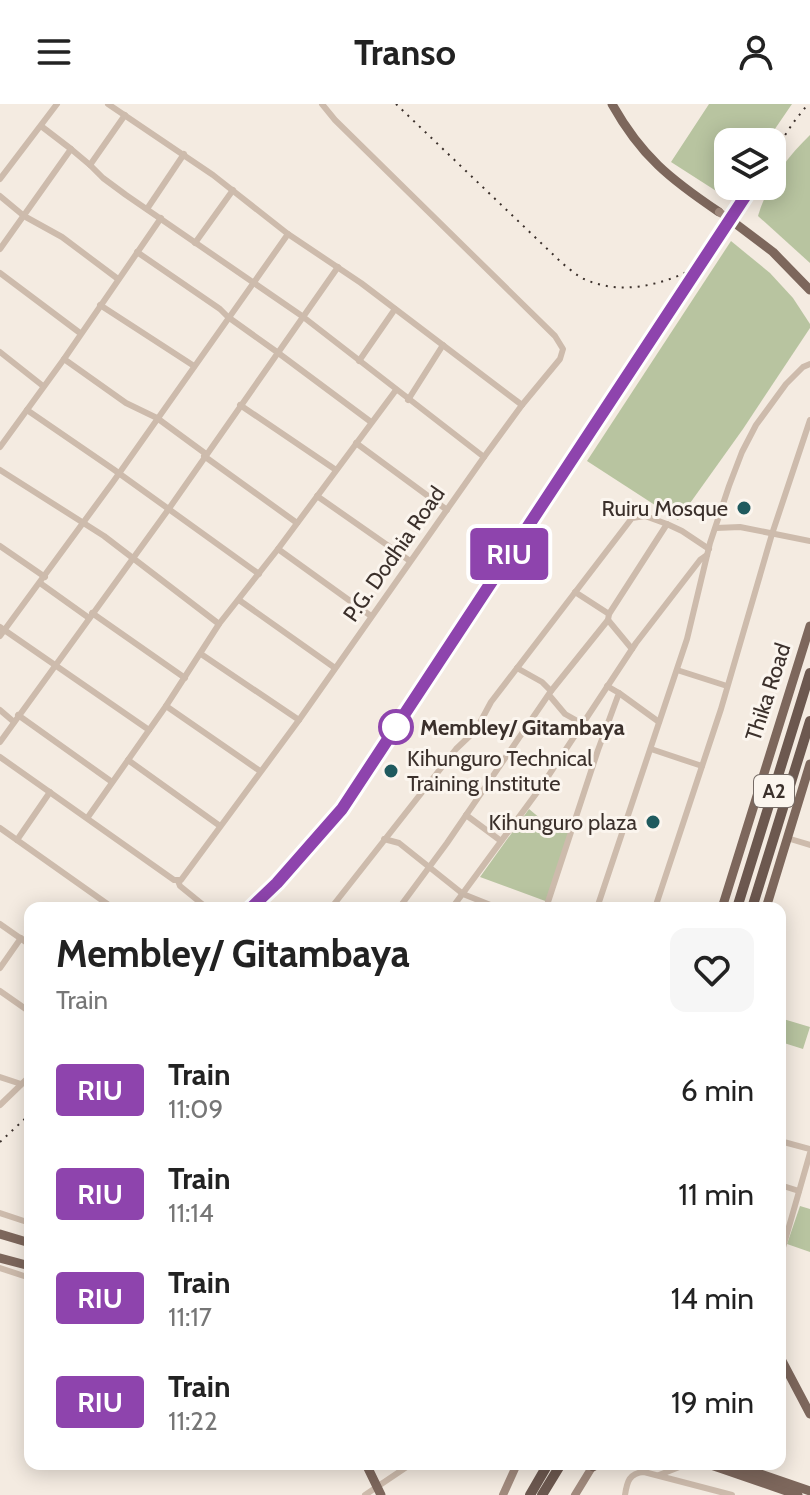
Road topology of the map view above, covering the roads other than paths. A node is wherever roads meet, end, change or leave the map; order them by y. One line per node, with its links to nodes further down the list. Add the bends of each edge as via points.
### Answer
1 (57, 104): 6 (street)
2 (108, 104): 5 (street)
3 (322, 104): 43 (street, P.G. Dodhia Road, via 561,344 560,359)
4 (612, 104): 14 (main road, via 644,152)
5 (125, 115): 8 (street); 9 (street)
6 (41, 126): 7 (street); 10 (street)
7 (71, 149): 9 (street); 15 (street)
8 (184, 154): 11 (street); 13 (street)
9 (90, 165): 13 (street)
10 (0, 179)
11 (233, 190): 18 (street); 19 (street)
12 (0, 196): 15 (street)
13 (147, 209): 16 (street)
14 (719, 212): 17 (main road, bridge)
15 (24, 216): 20 (street); 24 (street)
16 (161, 218): 19 (street); 21 (street)
17 (732, 221): 26 (main road)
18 (288, 234): 22 (street); 25 (street)
19 (195, 243): 25 (street)
20 (0, 249)
21 (137, 252): 24 (street); 30 (street)
22 (338, 267): 28 (street); 29 (street)
23 (0, 273): 31 (street)
24 (118, 279): 27 (street)
25 (253, 283): 29 (street); 30 (street)
26 (810, 290)
27 (100, 305): 31 (street); 38 (street)
28 (395, 309): 32 (street); 36 (street)
29 (302, 316): 34 (street); 36 (street)
30 (228, 317): 34 (street); 38 (street)
31 (80, 333): 35 (street)
32 (443, 345): 41 (street); 43 (street)
33 (0, 352): 39 (street)
34 (277, 352): 42 (street); 47 (street)
35 (64, 359): 39 (street); 45 (street)
36 (359, 361): 40 (street)
37 (810, 364): 63 (street, via 786,384 756,425)
38 (194, 366): 45 (street)
39 (43, 386): 44 (street)
40 (396, 390): 41 (street); 47 (street)
41 (408, 400): 53 (street)
42 (240, 405): 52 (street); 55 (street)
43 (522, 405): 53 (street, P.G. Dodhia Road)
44 (27, 410): 49 (street); 56 (street)
45 (157, 418): 52 (street); 56 (street)
46 (810, 420): 64 (street)
47 (371, 422): 50 (street)
48 (0, 432): 49 (street)
49 (7, 437): 51 (street)
50 (356, 443): 55 (street); 59 (street)
51 (0, 447)
52 (205, 455): 58 (street); 61 (street)
53 (484, 457): 59 (street, P.G. Dodhia Road)
54 (0, 470): 60 (street)
55 (336, 470): 57 (street)
56 (119, 474): 58 (street); 60 (street)
57 (317, 496): 61 (street); 70 (street)
58 (168, 510): 69 (street); 72 (street)
59 (447, 510): 70 (street, P.G. Dodhia Road)
60 (82, 523): 69 (street); 74 (street)
61 (297, 523): 67 (street)
62 (667, 524): 68 (street); 75 (street, via 645,516 632,518); 79 (street)
63 (716, 528): 64 (street); 68 (street)
64 (772, 534): 65 (street); 92 (street)
65 (810, 541)
66 (0, 546): 74 (street)
67 (278, 549): 72 (street); 78 (street)
68 (708, 552): 71 (street); 73 (street)
69 (132, 558): 77 (street); 80 (street)
70 (410, 561): 78 (street, P.G. Dodhia Road)
71 (692, 571): 73 (street); 83 (street)
72 (259, 574): 76 (street)
73 (704, 574): 88 (street)
74 (43, 580): 77 (street); 82 (street)
75 (575, 592): 79 (street); 87 (street)
76 (239, 600): 80 (street); 86 (street)
77 (90, 616): 85 (street); 90 (street)
78 (371, 616): 86 (street, P.G. Dodhia Road)
79 (608, 617): 83 (street); 93 (street)
80 (219, 624): 84 (street)
81 (810, 626): 134 (main road, Thika Road)
82 (1, 631): 85 (street)
83 (632, 649): 91 (street)
84 (201, 654): 90 (street); 98 (street)
85 (55, 665): 97 (street); 102 (street)
86 (335, 668): 98 (street, P.G. Dodhia Road)
87 (517, 668): 93 (street); 117 (street, via 476,730)
88 (677, 670): 92 (street); 100 (street)
89 (810, 673): 135 (highway, Thika Road / A2)
90 (185, 678): 95 (street)
91 (607, 686): 94 (street); 101 (street)
92 (727, 686): 108 (street)
93 (550, 693): 101 (street, via 565,714); 112 (street)
94 (619, 693): 100 (street); 131 (street)
95 (166, 706): 102 (street); 109 (street)
96 (0, 710): 97 (street)
97 (16, 718): 103 (street); 110 (street)
98 (299, 720): 109 (street, P.G. Dodhia Road)
99 (810, 721): 136 (highway, A2)
100 (659, 722): 104 (street)
101 (581, 723): 119 (street)
102 (149, 730): 106 (street)
103 (0, 742)
104 (651, 749): 108 (street); 132 (street)
105 (0, 757): 111 (street)
106 (128, 760): 110 (street); 114 (street)
107 (810, 764): 116 (main road)
108 (702, 766): 133 (street)
109 (260, 771): 114 (street, P.G. Dodhia Road)
110 (112, 782): 113 (street)
111 (50, 792): 113 (street); 118 (street)
112 (466, 815): 119 (street); 121 (street)
113 (88, 817): 123 (street)
114 (220, 826): 123 (street, P.G. Dodhia Road)
115 (0, 828): 118 (street)
116 (787, 838): 120 (street); 122 (main road)
117 (384, 839): 121 (street, via 399,843); 127 (street)
118 (17, 840): 125 (street)
119 (501, 841): 124 (street)
120 (810, 845)
121 (430, 867): 124 (street); 128 (street)
122 (777, 872): 137 (main road); 138 (main road)
123 (178, 881): 126 (street)
124 (463, 894): 129 (street); 130 (street)
125 (105, 902)
126 (200, 902)
127 (336, 902)
128 (404, 902)
129 (457, 902)
130 (483, 902)
131 (548, 902)
132 (599, 902)
133 (657, 902)
134 (724, 902)
135 (739, 902)
136 (754, 902)
137 (754, 902)
138 (768, 902)
139 (0, 924): 140 (street)
140 (21, 938): 141 (street); 142 (street)
141 (24, 940)
142 (0, 968)
143 (0, 991): 144 (street)
144 (24, 1008)
145 (0, 1077): 147 (street)
146 (24, 1081): 147 (street)
147 (21, 1084): 148 (street)
148 (0, 1105)
149 (786, 1143): 150 (street)
150 (810, 1151): 152 (street)
151 (786, 1187): 152 (street)
152 (799, 1191): 156 (street)
153 (0, 1213): 154 (street)
154 (24, 1221)
155 (0, 1234): 157 (main road)
156 (786, 1237)
157 (24, 1241)
158 (0, 1258): 159 (main road)
159 (24, 1264)
160 (0, 1268): 161 (street)
161 (24, 1276)
162 (786, 1368): 163 (main road)
163 (798, 1389): 164 (street); 165 (main road)
164 (810, 1393)
165 (810, 1414)
166 (369, 1470): 176 (main road)
167 (404, 1470): 176 (street)
168 (514, 1470): 179 (main road)
169 (545, 1470): 180 (highway)
170 (557, 1470): 181 (highway)
171 (592, 1470): 182 (main road)
172 (672, 1470): 175 (street)
173 (725, 1470): 185 (main road)
174 (749, 1470): 177 (main road)
175 (659, 1475): 183 (street, via 634,1474); 184 (street)
176 (378, 1491): 178 (street)
177 (810, 1491)
178 (365, 1495)
179 (503, 1495)
180 (530, 1495)
181 (542, 1495)
182 (575, 1495)
183 (625, 1495)
184 (732, 1495)
185 (798, 1495)

